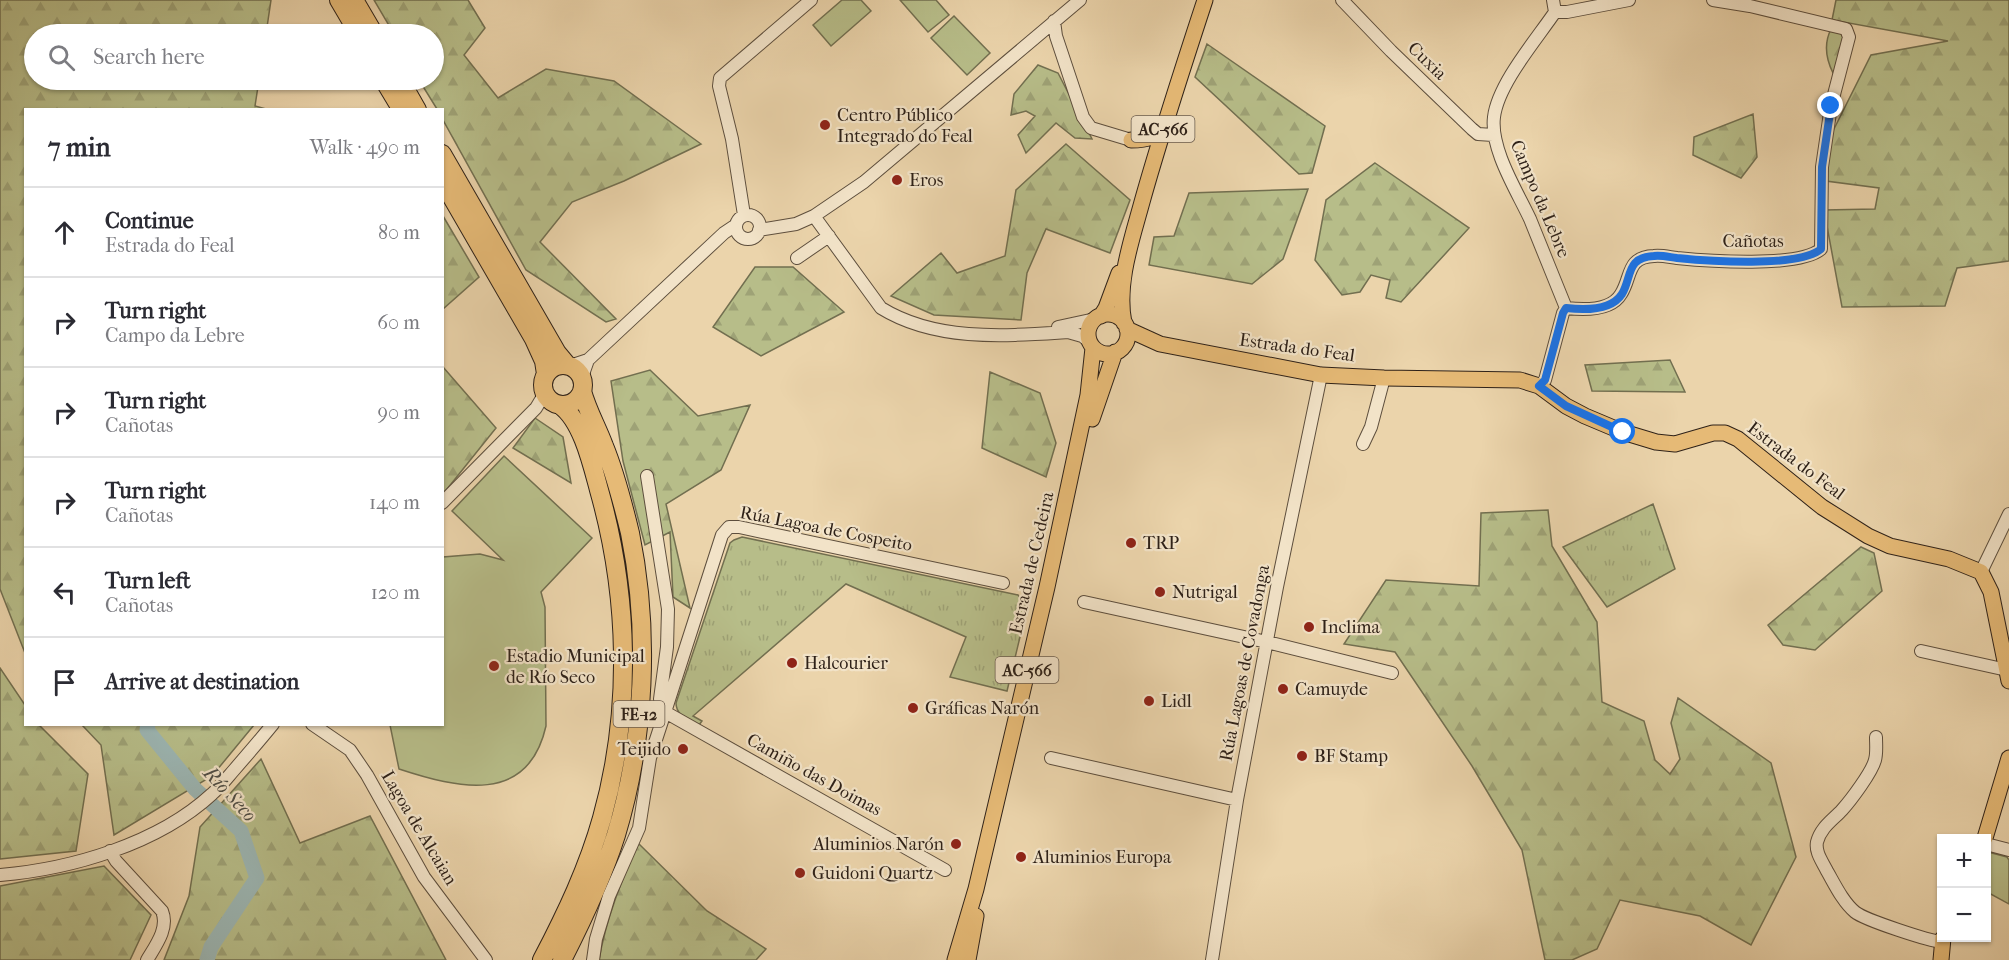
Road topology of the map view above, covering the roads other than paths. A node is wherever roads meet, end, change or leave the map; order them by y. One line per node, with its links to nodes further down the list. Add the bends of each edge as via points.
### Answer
1 (339, 0): 12 (highway)
2 (354, 0): 13 (highway)
3 (811, 0): 9 (street)
4 (1080, 0): 11 (street)
5 (1205, 0): 20 (main road, AC-566)
6 (1342, 0): 21 (street, Cuxia, via 1472,129 1478,134)
7 (1629, 0): 10 (street, via 1567,12)
8 (1713, 0): 33 (street, Cañotas, via 1846,29 1849,37 1831,106 1822,167 1821,249 1780,262 1645,257 1631,267 1622,294 1612,304)
9 (796, 5): 28 (street, via 720,78 732,138)
10 (1554, 6): 21 (street, Campo da Lebre, via 1500,96)
11 (1054, 21): 14 (street); 15 (street)
12 (353, 24)
13 (368, 24)
14 (1040, 33): 15 (street, via 1052,39); 27 (street, via 864,182)
15 (1061, 53): 22 (street, via 1083,117 1091,128)
16 (390, 90): 18 (highway)
17 (406, 90): 19 (highway)
18 (401, 108)
19 (416, 108)
20 (1164, 125): 22 (main road, via 1147,140); 23 (main road, AC-566)
21 (1493, 135): 33 (street, Campo da Lebre)
22 (1131, 140): 23 (main road); 25 (main road, via 1143,148)
23 (1157, 148): 25 (main road, AC-566)
24 (444, 157): 40 (highway, via 557,353)
25 (1151, 169): 32 (main road, AC-566)
26 (444, 183): 44 (highway, via 534,339 544,360)
27 (814, 216): 29 (street, via 796,224); 30 (street)
28 (740, 226): 29 (street, via 750,238); 29 (street, via 751,215); 40 (street, via 724,233)
29 (759, 230)
30 (829, 236): 31 (street); 36 (street, via 881,308 894,316 961,334)
31 (797, 258)
32 (1126, 260): 34 (main road, AC-566); 35 (main road, AC-566, via 1121,307)
33 (1566, 308): 43 (street, via 1545,380)
34 (1098, 318): 35 (main road, via 1113,315); 36 (street); 38 (main road, via 1089,330)
35 (1125, 326): 37 (main road, Estrada do Feal); 39 (main road, via 1126,342)
36 (1021, 334): 38 (street, via 1068,332 1082,336)
37 (1160, 344): 39 (main road, Estrada do Feal); 41 (main road, Estrada do Feal)
38 (1092, 345): 39 (main road, via 1104,354); 76 (main road, Estrada de Cedeira / AC-566, via 1088,395 1047,588 976,889)
39 (1117, 351): 77 (main road, Estrada de Cedeira, via 1092,417 982,887)
40 (575, 375): 44 (highway, via 555,366); 44 (highway, via 576,400 566,405); 74 (highway, FE-12, via 605,447 630,533 641,631 641,680 638,730 616,834 597,888)
41 (1321, 375): 42 (main road, Estrada do Feal); 52 (street, Rúa Lagoas de Covadonga)
42 (1384, 378): 43 (main road, Estrada do Feal, via 1520,380); 45 (street)
43 (1539, 386): 49 (main road, Estrada do Feal, via 1585,416 1656,442 1675,444 1725,433 1738,439 1822,507 1868,536 1890,546 1963,563)
44 (548, 396): 47 (street); 73 (highway, FE-12, via 574,419 606,515 616,566 623,667 621,716 602,818 585,869)
45 (1363, 444)
46 (648, 476): 56 (street, via 668,609 660,699)
47 (444, 501)
48 (2009, 514): 49 (street)
49 (1981, 572): 55 (main road, via 1991,592)
50 (1003, 583): 56 (street, Rúa Lagoa de Cospeito, via 729,527 722,535)
51 (1084, 602): 52 (street)
52 (1267, 642): 54 (street); 62 (street, Rúa Lagoas de Covadonga)
53 (1921, 651): 55 (street)
54 (1392, 674)
55 (2008, 676)
56 (664, 712): 67 (street, Camiño das Doimas); 75 (street, via 650,758 639,828 609,896)
57 (271, 726): 66 (street, via 212,794 176,821 135,843)
58 (315, 726): 72 (street, Lagoa de Alcaian, via 350,750 424,877)
59 (1876, 737): 69 (street, via 1875,760 1842,810 1823,828 1816,849 1857,914)
60 (1051, 758): 62 (street)
61 (2009, 758): 63 (main road)
62 (1237, 800): 78 (street, Rúa Lagoas de Covadonga)
63 (1986, 834)
64 (1991, 845): 65 (street)
65 (2009, 850)
66 (110, 851): 68 (street, via 44,870); 71 (street, via 165,919 164,929)
67 (945, 870)
68 (0, 875)
69 (1937, 940)
70 (1942, 942): 79 (main road)
71 (147, 960)
72 (486, 960)
73 (542, 960)
74 (562, 960)
75 (593, 960)
76 (955, 960)
77 (969, 960)
78 (1212, 960)
79 (1941, 960)

